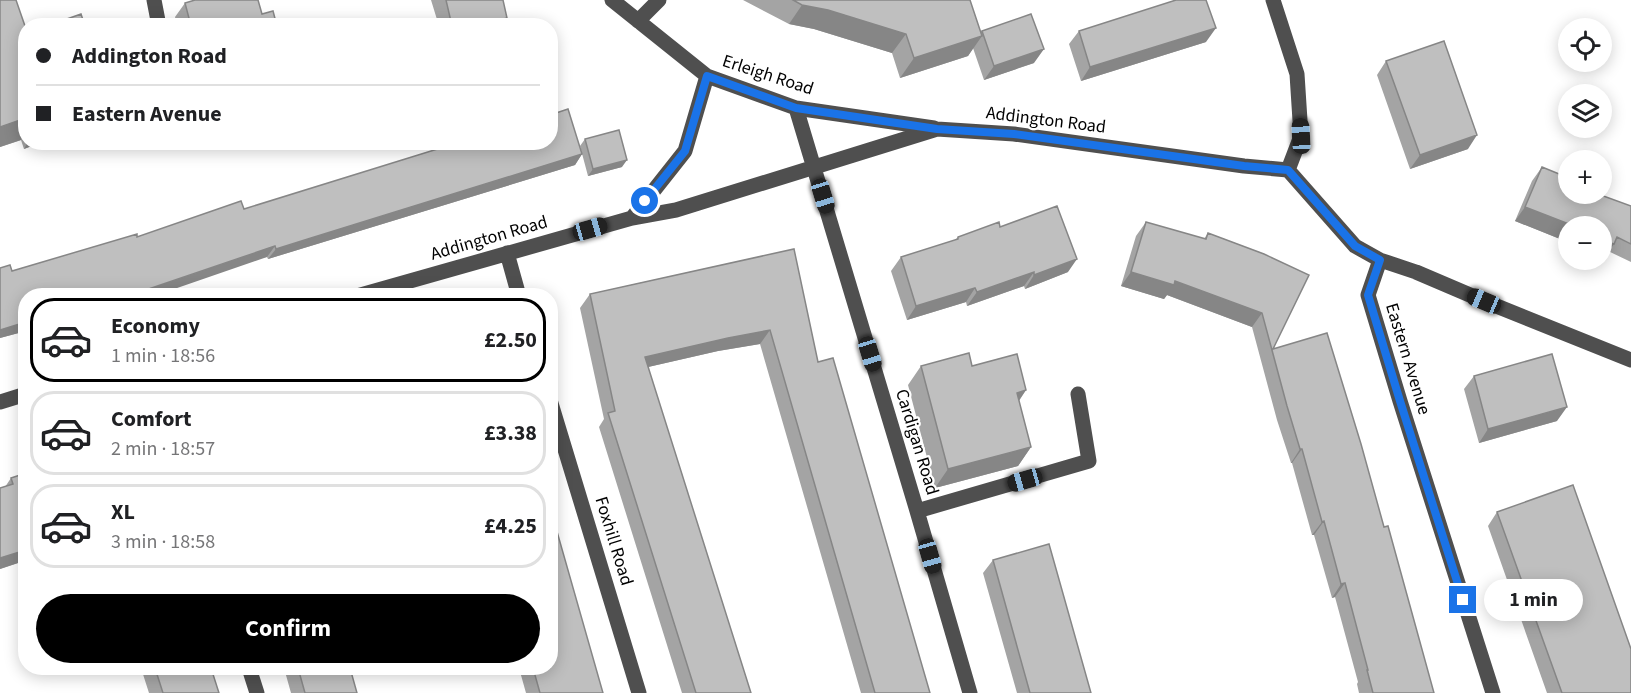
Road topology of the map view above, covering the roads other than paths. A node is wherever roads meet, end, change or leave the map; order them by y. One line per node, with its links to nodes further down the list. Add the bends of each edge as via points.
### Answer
1 (154, 0): 5 (street)
2 (612, 0): 6 (street, Erleigh Road)
3 (660, 0): 6 (street)
4 (1273, 0): 11 (street, via 1297,74 1301,136)
5 (157, 18)
6 (638, 21): 7 (street, Erleigh Road)
7 (707, 76): 8 (street, Erleigh Road); 12 (street, via 685,151)
8 (796, 108): 9 (street, Erleigh Road); 10 (street, Cardigan Road)
9 (937, 129): 10 (street, Addington Road); 11 (street, Addington Road, via 1014,134)
10 (814, 167): 12 (street, Addington Road, via 676,210); 22 (street, Cardigan Road)
11 (1288, 170): 14 (street, via 1355,246)
12 (632, 218): 13 (street, Addington Road)
13 (507, 253): 15 (street, Addington Road); 16 (street)
14 (1380, 260): 17 (street); 27 (street, Eastern Avenue, via 1368,295)
15 (385, 288)
16 (517, 288)
17 (1631, 360)
18 (1078, 394): 22 (street, via 1089,461)
19 (18, 396): 20 (street)
20 (0, 402)
21 (558, 426): 25 (street, Foxhill Road)
22 (917, 511): 26 (street, Cardigan Road)
23 (251, 675): 24 (street)
24 (257, 693)
25 (639, 693)
26 (970, 693)
27 (1493, 693)

